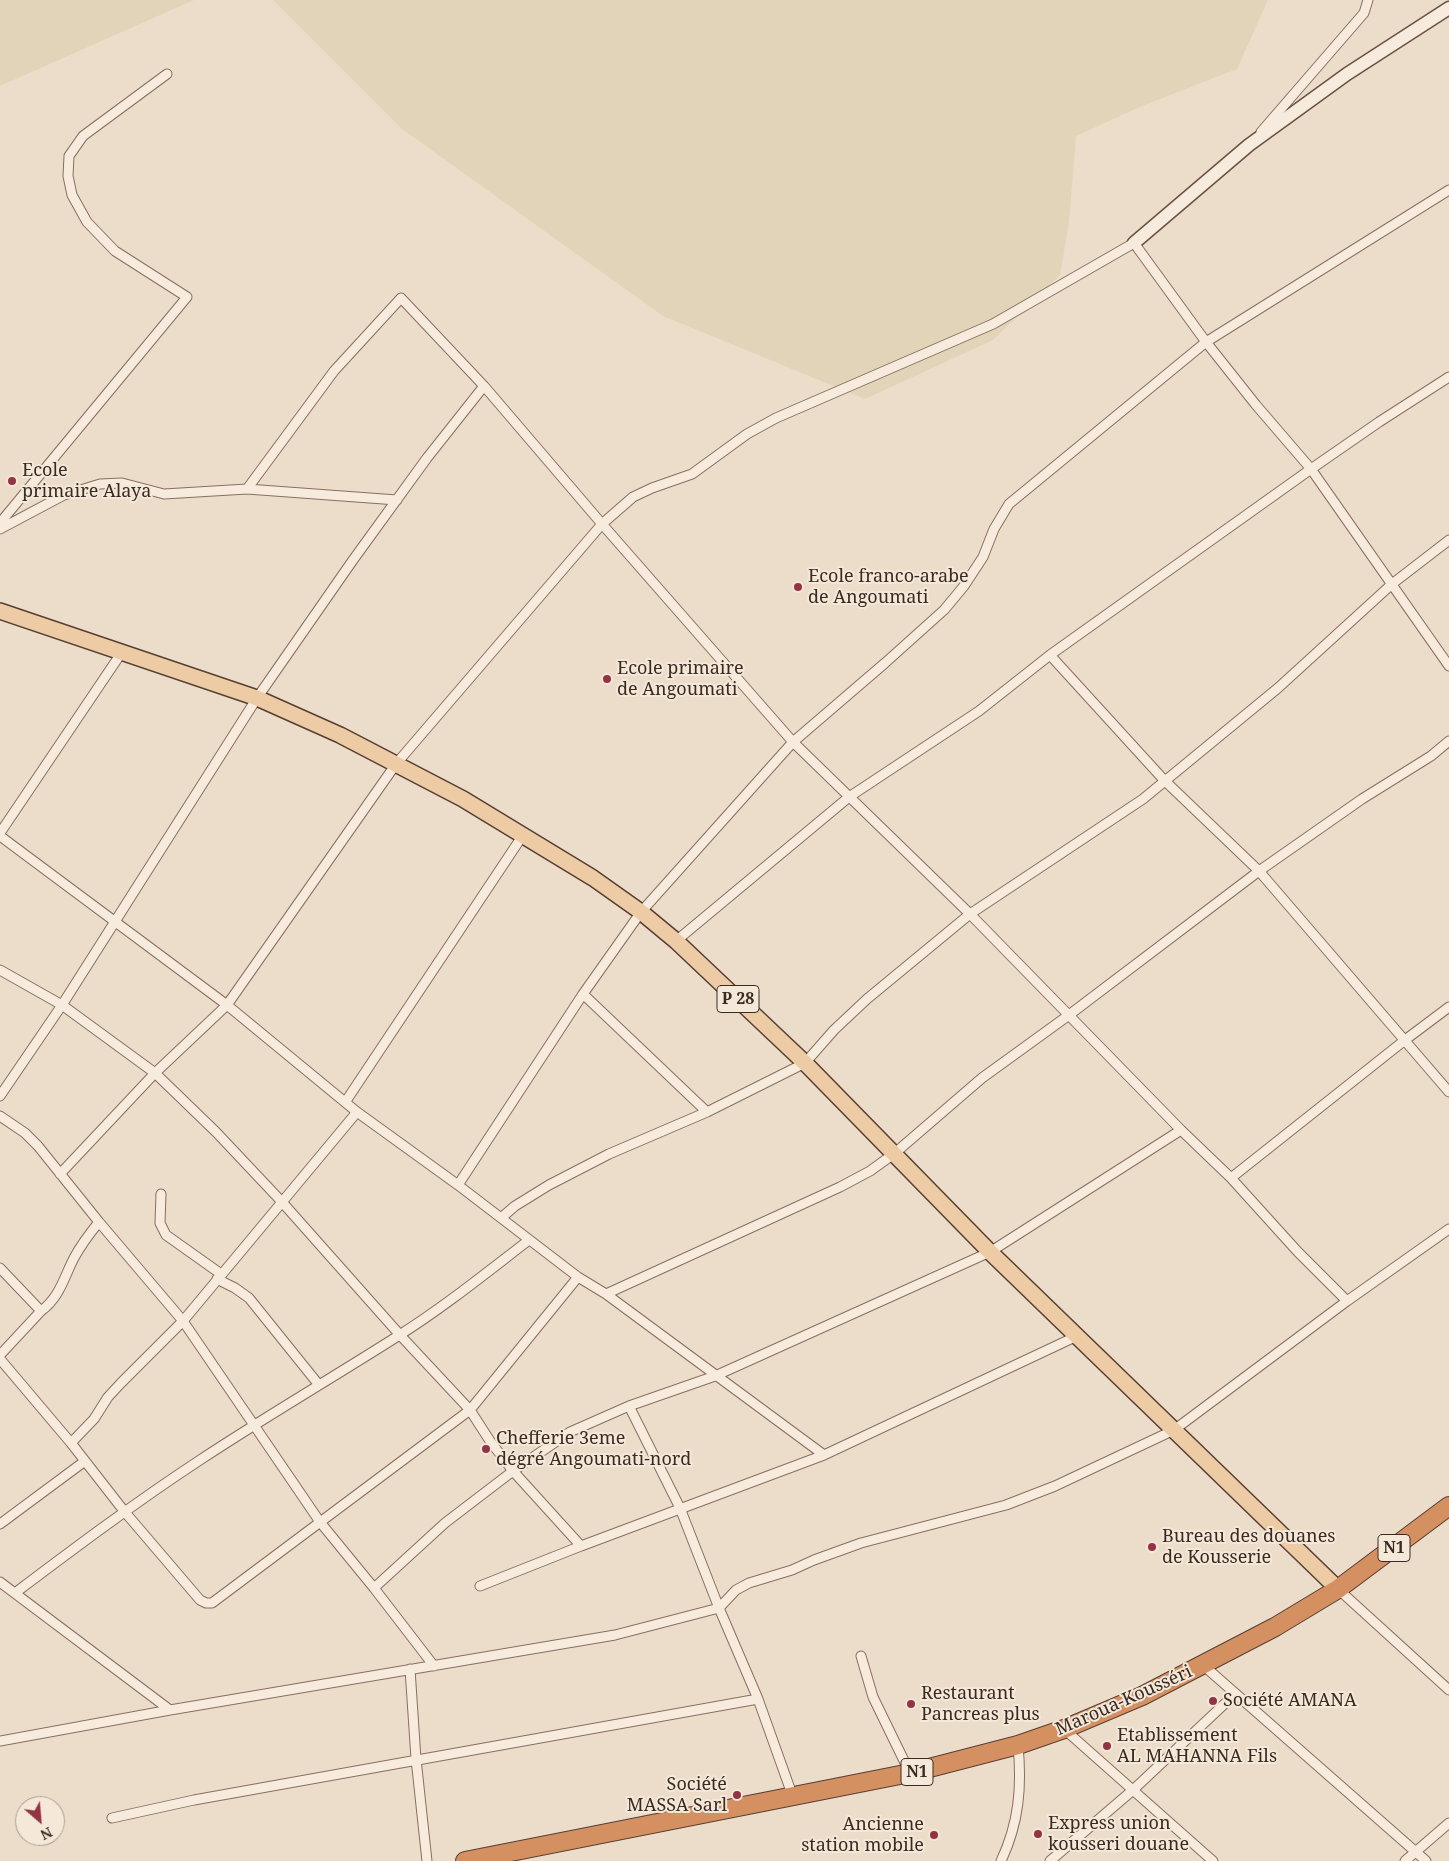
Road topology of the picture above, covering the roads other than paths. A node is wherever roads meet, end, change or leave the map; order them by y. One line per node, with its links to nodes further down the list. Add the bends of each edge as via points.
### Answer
1 (1368, 0): 4 (street, via 1364,13)
2 (1449, 8): 4 (street, via 1347,74)
3 (167, 74): 13 (street, via 83,136 69,156 68,176 72,195 87,222 115,251 187,296)
4 (1249, 145): 6 (street)
5 (1449, 190): 7 (street)
6 (1134, 243): 7 (street); 14 (street, via 993,324 776,418 692,474 633,497)
7 (1206, 342): 10 (street); 24 (street, via 1010,504 964,586 944,610)
8 (1449, 377): 10 (street)
9 (484, 386): 11 (street, via 400,298 334,371); 12 (street); 14 (street)
10 (1311, 469): 17 (street); 20 (street)
11 (247, 489): 12 (street); 15 (street, via 164,494 122,483 100,484 64,495)
12 (396, 500): 22 (street)
13 (0, 524)
14 (602, 524): 24 (street); 25 (street)
15 (0, 529)
16 (1449, 540): 17 (street)
17 (1392, 584): 21 (street); 26 (street, via 1278,688)
18 (0, 611): 19 (main road, P 28)
19 (122, 652): 22 (main road, P 28); 28 (street)
20 (1050, 655): 26 (street); 27 (street, via 979,711)
21 (1449, 666)
22 (257, 698): 25 (main road, P 28, via 340,734); 33 (street)
23 (1449, 741): 30 (street)
24 (793, 742): 27 (street); 31 (street)
25 (396, 764): 29 (main road, P 28, via 463,799); 38 (street)
26 (1164, 780): 30 (street); 32 (street, via 1135,804)
27 (849, 797): 32 (street); 34 (street)
28 (0, 834): 33 (street)
29 (523, 836): 31 (main road, P 28, via 593,878); 46 (street)
30 (1260, 871): 40 (street); 41 (street)
31 (641, 912): 34 (main road, P 28); 36 (street)
32 (970, 914): 40 (street); 42 (street, via 867,999)
33 (115, 922): 37 (street); 38 (street)
34 (676, 941): 42 (main road, P 28)
35 (0, 970): 37 (street)
36 (583, 994): 48 (street); 54 (street)
37 (62, 1005): 43 (street); 45 (street)
38 (227, 1005): 43 (street); 46 (street)
39 (1449, 1007): 41 (street)
40 (1069, 1015): 50 (street); 51 (street, via 982,1078)
41 (1405, 1040): 44 (street); 53 (street)
42 (804, 1063): 48 (street); 51 (main road, P 28)
43 (155, 1073): 52 (street); 56 (street)
44 (1449, 1092)
45 (0, 1096)
46 (346, 1101): 47 (street)
47 (357, 1112): 54 (street); 56 (street)
48 (707, 1112): 57 (street, via 609,1154 549,1185)
49 (0, 1116): 52 (street, via 25,1133)
50 (1181, 1130): 53 (street); 61 (street)
51 (895, 1154): 61 (main road, P 28); 65 (street, via 840,1187)
52 (60, 1174): 58 (street)
53 (1231, 1178): 66 (street)
54 (458, 1184): 57 (street)
55 (162, 1194): 63 (street, via 160,1223 166,1235)
56 (282, 1202): 63 (street); 69 (street)
57 (501, 1218): 60 (street)
58 (99, 1222): 67 (street, via 75,1257 59,1291); 68 (street)
59 (1449, 1229): 66 (street)
60 (529, 1240): 64 (street); 69 (street)
61 (990, 1252): 70 (main road, P 28); 73 (street)
62 (0, 1268): 67 (street)
63 (219, 1277): 68 (street); 74 (street, via 249,1298)
64 (578, 1277): 65 (street); 76 (street)
65 (606, 1294): 73 (street)
66 (1347, 1300): 78 (street)
67 (41, 1311): 71 (street)
68 (183, 1321): 77 (street); 79 (street, via 108,1397 94,1419)
69 (400, 1335): 74 (street); 76 (street)
70 (1077, 1336): 78 (main road, P 28); 80 (street)
71 (0, 1354)
72 (0, 1359): 79 (street)
73 (716, 1376): 75 (street); 80 (street)
74 (319, 1384): 77 (street)
75 (629, 1406): 82 (street, via 570,1432); 84 (street)
76 (470, 1410): 82 (street); 86 (street)
77 (254, 1424): 85 (street); 86 (street)
78 (1174, 1430): 92 (main road, P 28); 94 (street, via 1055,1486 1006,1505 861,1543 749,1583 736,1590)
79 (71, 1443): 81 (street)
80 (824, 1455): 84 (street)
81 (85, 1461): 85 (street); 87 (street)
82 (513, 1471): 88 (street); 91 (street, via 445,1522)
83 (1449, 1506): 92 (highway, Maroua-Kousséri / N1)
84 (680, 1508): 88 (street); 94 (street)
85 (124, 1511): 86 (street, via 206,1603 212,1603); 93 (street)
86 (320, 1522): 91 (street)
87 (0, 1524)
88 (581, 1546): 90 (street)
89 (0, 1582): 93 (street)
90 (480, 1586)
91 (374, 1588): 97 (street)
92 (1338, 1589): 96 (highway, Maroua-Kousséri / N1); 99 (street)
93 (15, 1592): 102 (street)
94 (719, 1608): 97 (street, via 615,1635); 101 (street)
95 (861, 1656): 107 (street, via 873,1697)
96 (1203, 1665): 100 (street); 103 (highway, Maroua-Kousséri / N1, via 1142,1696)
97 (434, 1666): 98 (street)
98 (410, 1670): 102 (street); 106 (street)
99 (1449, 1690)
100 (1235, 1694): 108 (street); 112 (street)
101 (758, 1699): 106 (street); 109 (street)
102 (170, 1710): 104 (street)
103 (1064, 1729): 105 (highway, Maroua-Kousséri / N1); 108 (street)
104 (0, 1741)
105 (1018, 1745): 107 (highway, Maroua-Kousséri / N1); 113 (street, via 1018,1808)
106 (416, 1759): 110 (street); 114 (street)
107 (910, 1773): 109 (highway, Maroua-Kousséri / N1)
108 (1133, 1790): 116 (street); 117 (street)
109 (793, 1797): 115 (highway, Maroua-Kousséri / N1)
110 (112, 1818)
111 (1449, 1822): 112 (street)
112 (1416, 1851): 118 (street); 119 (street)
113 (1004, 1860)
114 (427, 1861)
115 (465, 1861)
116 (1050, 1861)
117 (1213, 1861)
118 (1405, 1861)
119 (1426, 1861)

